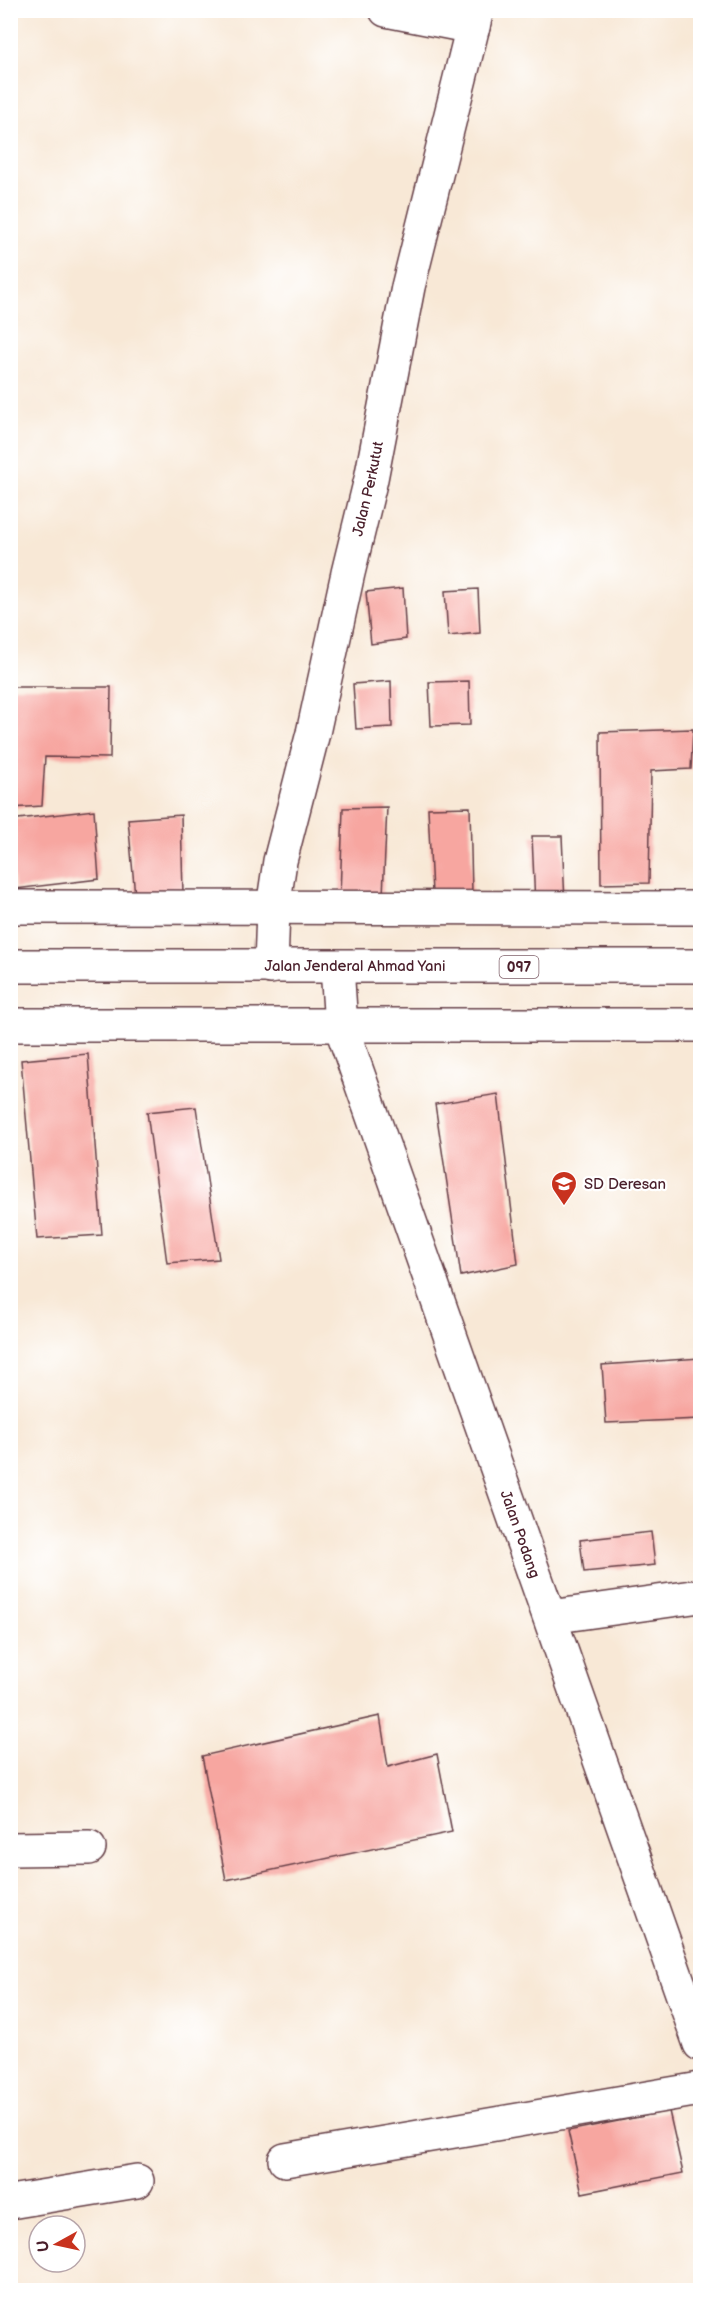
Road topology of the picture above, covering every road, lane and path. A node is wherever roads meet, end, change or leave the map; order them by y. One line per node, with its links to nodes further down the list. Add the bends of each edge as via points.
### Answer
1 (386, 10): 2 (street)
2 (475, 19): 4 (street, Jalan Perkutut, via 408,287 370,479 280,861)
3 (10, 907): 4 (street)
4 (273, 908): 5 (street); 7 (street, Jalan Perkutut)
5 (700, 908)
6 (10, 966): 7 (street, Jalan Jenderal Ahmad Yani / 097)
7 (271, 966): 9 (street, Jalan Jenderal Ahmad Yani / 097)
8 (700, 966): 9 (street, Jalan Jenderal Ahmad Yani / 097)
9 (338, 967): 12 (street, Jalan Podang)
10 (10, 1025): 12 (street)
11 (700, 1025): 12 (street)
12 (341, 1026): 14 (street, Jalan Podang)
13 (700, 1596): 14 (street)
14 (550, 1617): 17 (street, Jalan Podang)
15 (89, 1848): 16 (street)
16 (10, 1849)
17 (700, 2044)
18 (700, 2089): 19 (street)
19 (285, 2160)
20 (137, 2181): 21 (street)
21 (10, 2202)

